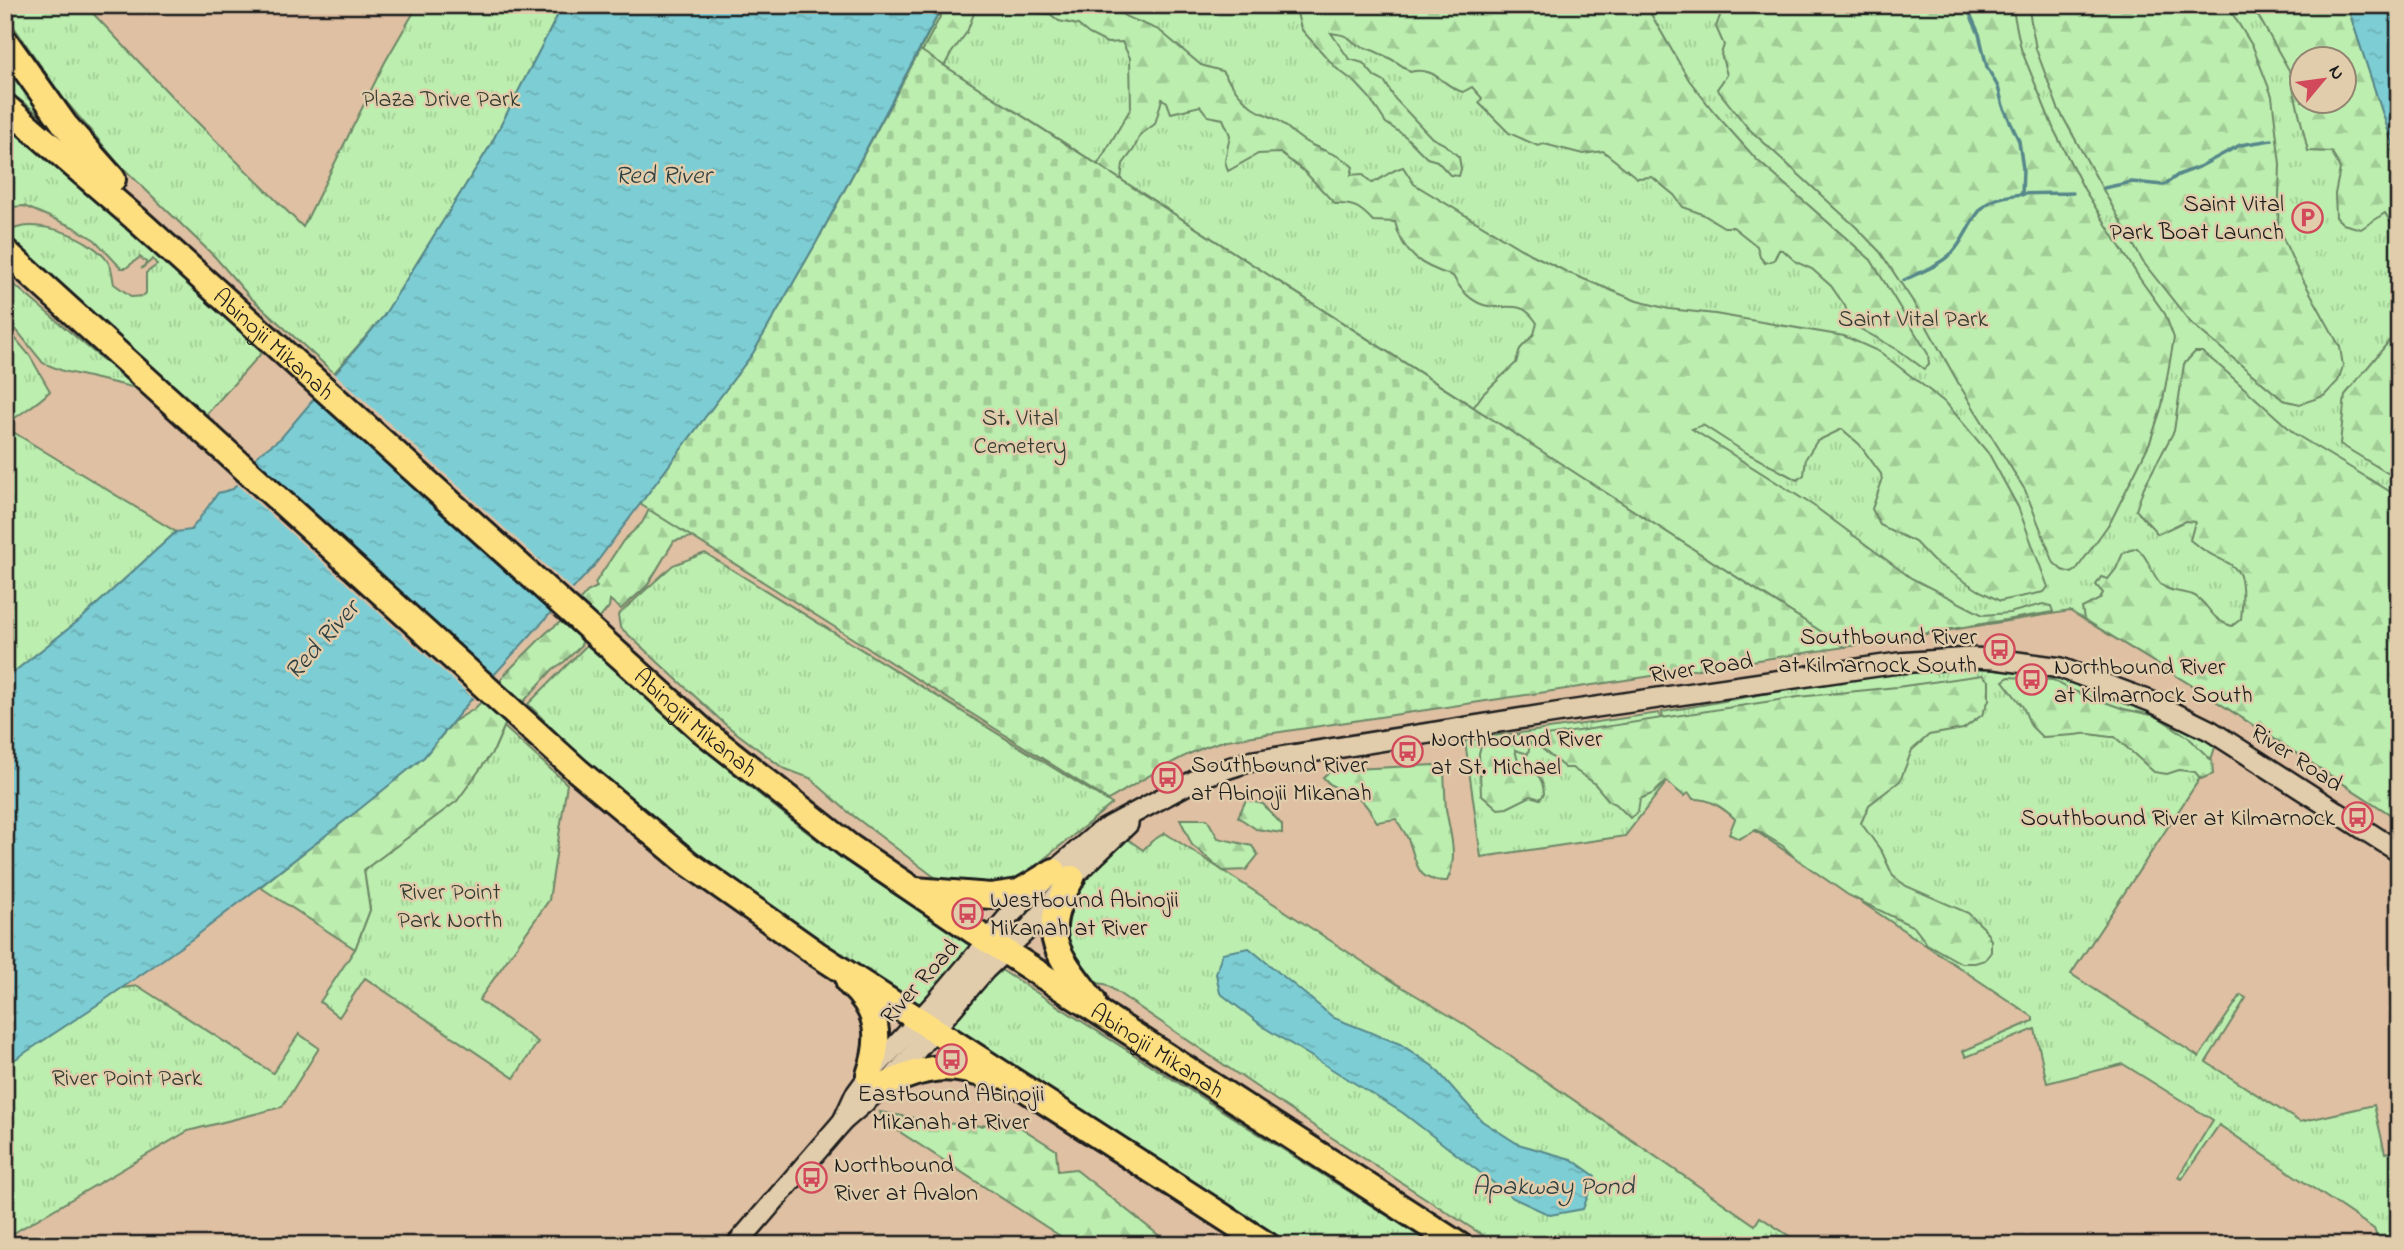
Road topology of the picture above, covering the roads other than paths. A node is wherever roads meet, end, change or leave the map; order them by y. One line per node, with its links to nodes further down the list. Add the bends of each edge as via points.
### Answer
1 (5, 41): 4 (main road, via 74,135)
2 (5, 106): 4 (main road, Abinojii Mikanah)
3 (5, 251): 9 (main road, via 578,771 688,863)
4 (213, 288): 7 (main road, Abinojii Mikanah, via 653,686 776,790)
5 (2399, 852): 6 (street, River Road, via 2211,732 2150,701 2061,668 1970,658 1871,667 1248,762 1201,777 1144,809)
6 (1063, 874): 7 (main road, via 1019,892 991,896); 8 (street, River Road, via 1030,928); 10 (main road, via 1054,940 1062,960)
7 (911, 889): 8 (main road, Abinojii Mikanah)
8 (997, 945): 10 (main road, Abinojii Mikanah); 11 (street, River Road)
9 (817, 954): 11 (main road); 12 (main road, via 868,1005 878,1041)
10 (1104, 1016): 16 (main road, Abinojii Mikanah)
11 (927, 1024): 12 (street, River Road); 13 (main road)
12 (876, 1081): 13 (main road, via 946,1067 968,1069); 14 (street, River Road, via 855,1095 843,1121)
13 (1029, 1091): 15 (main road)
14 (736, 1245)
15 (1267, 1245)
16 (1459, 1245)

